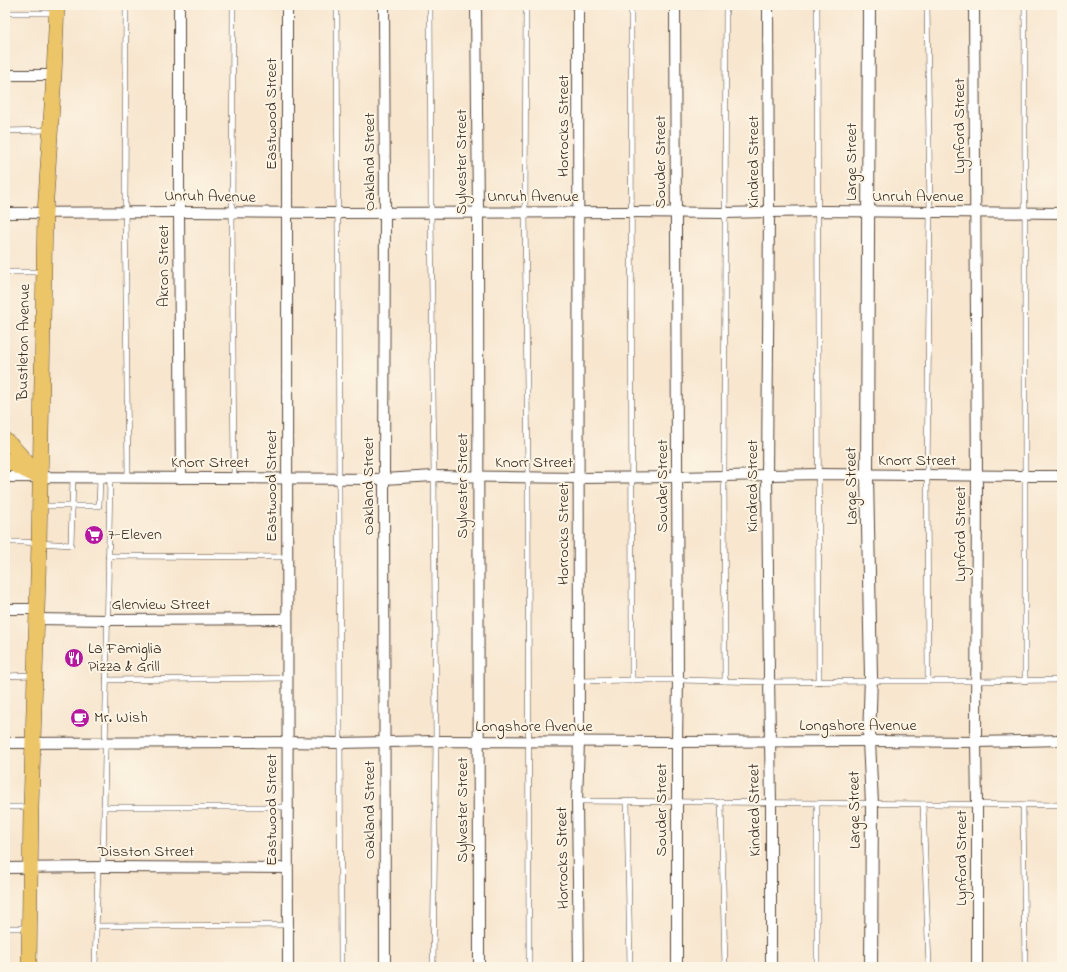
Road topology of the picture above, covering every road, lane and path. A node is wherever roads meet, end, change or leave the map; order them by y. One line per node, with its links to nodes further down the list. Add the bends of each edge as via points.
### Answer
1 (126, 5): 27 (lane)
2 (179, 5): 28 (street, Akron Street)
3 (233, 5): 43 (lane)
4 (287, 5): 44 (street, Eastwood Street)
5 (337, 5): 45 (lane)
6 (384, 5): 46 (street, Oakland Street)
7 (430, 5): 29 (lane)
8 (476, 5): 30 (street, Sylvester Street)
9 (526, 5): 31 (lane)
10 (578, 5): 32 (street, Horrocks Street)
11 (631, 5): 33 (lane)
12 (675, 5): 34 (street, Souder Street)
13 (726, 5): 47 (lane)
14 (768, 5): 35 (street, Kindred Street)
15 (817, 5): 26 (lane)
16 (870, 5): 36 (street, Large Street)
17 (927, 5): 37 (lane)
18 (974, 5): 38 (street, Lynford Street)
19 (1025, 5): 39 (lane)
20 (57, 9): 21 (lane); 23 (main road, Bustleton Avenue)
21 (5, 13)
22 (5, 75): 23 (street)
23 (54, 75): 24 (main road, Bustleton Avenue)
24 (50, 130): 25 (lane); 42 (main road, Bustleton Avenue)
25 (5, 131)
26 (819, 211): 35 (street, Unruh Avenue); 36 (street, Unruh Avenue); 52 (lane)
27 (126, 212): 28 (street, Unruh Avenue); 42 (street, Unruh Avenue); 67 (lane)
28 (179, 212): 43 (street, Unruh Avenue); 68 (street, Akron Street)
29 (431, 212): 30 (street, Unruh Avenue); 46 (street, Unruh Avenue); 54 (lane)
30 (478, 212): 31 (street, Unruh Avenue); 72 (street, Sylvester Street)
31 (525, 212): 32 (street, Unruh Avenue); 73 (lane)
32 (579, 212): 33 (street, Unruh Avenue); 74 (street, Horrocks Street)
33 (631, 212): 34 (street, Unruh Avenue); 63 (lane)
34 (676, 212): 47 (street, Unruh Avenue); 64 (street, Souder Street)
35 (770, 212): 47 (street, Unruh Avenue); 53 (street, Kindred Street)
36 (868, 212): 37 (street, Unruh Avenue); 56 (street, Large Street)
37 (930, 212): 38 (street, Unruh Avenue); 57 (lane)
38 (976, 212): 39 (street, Unruh Avenue); 58 (street, Lynford Street)
39 (1023, 212): 40 (street, Unruh Avenue); 59 (lane)
40 (1062, 212)
41 (5, 213): 42 (street, Unruh Avenue)
42 (45, 213): 49 (main road, Bustleton Avenue)
43 (232, 213): 44 (street, Unruh Avenue); 69 (lane)
44 (288, 213): 45 (street, Unruh Avenue); 70 (street, Eastwood Street)
45 (338, 213): 46 (street, Unruh Avenue); 71 (lane)
46 (385, 213): 75 (street, Oakland Street)
47 (725, 213): 55 (lane)
48 (5, 272): 49 (lane)
49 (44, 272): 65 (main road, Bustleton Avenue)
50 (5, 440): 65 (main road)
51 (5, 460): 65 (main road)
52 (819, 474): 53 (street, Knorr Street); 56 (street, Knorr Street); 100 (lane)
53 (767, 475): 55 (street, Knorr Street); 99 (street, Kindred Street)
54 (434, 476): 72 (street, Knorr Street); 75 (street, Knorr Street); 103 (lane)
55 (724, 476): 64 (street, Knorr Street); 94 (lane)
56 (867, 476): 57 (street, Knorr Street); 95 (street, Large Street)
57 (927, 476): 58 (street, Knorr Street); 96 (lane)
58 (977, 476): 59 (street, Knorr Street); 97 (street, Lynford Street)
59 (1023, 476): 60 (street, Knorr Street); 98 (lane)
60 (1062, 476)
61 (5, 477): 65 (street, Knorr Street)
62 (73, 477): 65 (street, Knorr Street); 66 (street, Knorr Street); 77 (lane)
63 (632, 477): 64 (street, Knorr Street); 74 (street, Knorr Street); 90 (lane)
64 (678, 477): 91 (street, Souder Street)
65 (40, 478): 76 (main road, Bustleton Avenue)
66 (105, 478): 67 (street, Knorr Street); 77 (lane, via 99,506); 80 (lane)
67 (128, 478): 68 (street, Knorr Street)
68 (181, 478): 69 (street, Knorr Street)
69 (234, 478): 70 (street, Knorr Street)
70 (287, 478): 71 (street, Knorr Street); 81 (street, Eastwood Street)
71 (339, 478): 75 (street, Knorr Street); 115 (lane)
72 (478, 478): 73 (street, Knorr Street); 108 (street, Sylvester Street)
73 (528, 478): 74 (street, Knorr Street); 109 (lane)
74 (579, 478): 93 (street, Horrocks Street)
75 (384, 479): 102 (street, Oakland Street)
76 (39, 506): 77 (lane); 79 (main road, Bustleton Avenue)
77 (72, 506): 79 (lane, via 71,545)
78 (5, 542): 79 (lane)
79 (39, 544): 83 (main road, Bustleton Avenue)
80 (108, 556): 81 (lane); 85 (lane)
81 (287, 557): 84 (street, Eastwood Street)
82 (5, 609): 83 (street, Glenview Street)
83 (36, 614): 85 (street, Glenview Street); 86 (main road, Bustleton Avenue)
84 (287, 619): 85 (street, Glenview Street); 88 (street, Eastwood Street)
85 (107, 620): 89 (lane)
86 (35, 675): 87 (lane); 114 (main road, Bustleton Avenue)
87 (5, 676)
88 (286, 678): 89 (lane); 107 (street, Eastwood Street)
89 (106, 680): 106 (lane)
90 (632, 680): 91 (lane); 93 (lane)
91 (678, 680): 94 (lane); 111 (street, Souder Street)
92 (1062, 680): 98 (lane)
93 (579, 681): 110 (street, Horrocks Street)
94 (725, 681): 99 (lane)
95 (870, 681): 96 (lane); 100 (lane); 105 (street, Large Street)
96 (928, 681): 97 (lane)
97 (976, 681): 98 (lane); 112 (street, Lynford Street)
98 (1025, 681)
99 (769, 682): 100 (lane); 104 (street, Kindred Street)
100 (819, 682)
101 (1062, 740): 112 (street, Longshore Avenue)
102 (385, 741): 103 (street, Longshore Avenue); 115 (street, Longshore Avenue); 143 (street, Oakland Street)
103 (436, 741): 108 (street, Longshore Avenue); 144 (lane)
104 (770, 741): 105 (street, Longshore Avenue); 111 (street, Longshore Avenue); 120 (street, Kindred Street)
105 (869, 741): 112 (street, Longshore Avenue); 122 (street, Large Street)
106 (105, 742): 107 (street, Longshore Avenue); 114 (street, Longshore Avenue); 129 (lane)
107 (287, 742): 115 (street, Longshore Avenue); 130 (street, Eastwood Street)
108 (478, 742): 109 (street, Longshore Avenue); 145 (street, Sylvester Street)
109 (528, 742): 110 (street, Longshore Avenue); 146 (lane)
110 (579, 742): 111 (street, Longshore Avenue); 116 (street, Horrocks Street)
111 (677, 742): 118 (street, Souder Street)
112 (976, 742): 124 (street, Lynford Street)
113 (5, 743): 114 (street, Longshore Avenue)
114 (32, 743): 128 (main road, Bustleton Avenue)
115 (340, 743): 142 (lane)
116 (577, 801): 117 (lane); 147 (street, Horrocks Street)
117 (627, 801): 118 (lane); 148 (lane)
118 (677, 802): 119 (lane); 149 (street, Souder Street)
119 (722, 802): 120 (lane); 150 (lane)
120 (771, 803): 121 (lane); 151 (street, Kindred Street)
121 (816, 803): 122 (lane); 152 (lane)
122 (872, 804): 123 (lane); 153 (street, Large Street)
123 (923, 804): 124 (lane); 154 (lane)
124 (977, 804): 125 (lane); 155 (street, Lynford Street)
125 (1023, 805): 126 (lane); 156 (lane)
126 (1062, 805)
127 (5, 807): 128 (lane)
128 (31, 807): 133 (main road, Bustleton Avenue)
129 (104, 807): 130 (lane); 131 (lane)
130 (287, 807): 134 (street, Eastwood Street)
131 (100, 867): 133 (street, Disston Street); 134 (street, Disston Street); 136 (lane)
132 (5, 868): 133 (street, Disston Street)
133 (30, 868): 138 (main road, Bustleton Avenue)
134 (287, 868): 135 (street, Eastwood Street)
135 (287, 925): 136 (lane); 141 (street, Eastwood Street)
136 (96, 926): 140 (lane)
137 (5, 928): 138 (lane)
138 (29, 928): 139 (main road, Bustleton Avenue)
139 (29, 967)
140 (95, 967)
141 (288, 967)
142 (341, 967)
143 (385, 967)
144 (433, 967)
145 (479, 967)
146 (529, 967)
147 (579, 967)
148 (630, 967)
149 (677, 967)
150 (725, 967)
151 (771, 967)
152 (817, 967)
153 (871, 967)
154 (928, 967)
155 (977, 967)
156 (1025, 967)

